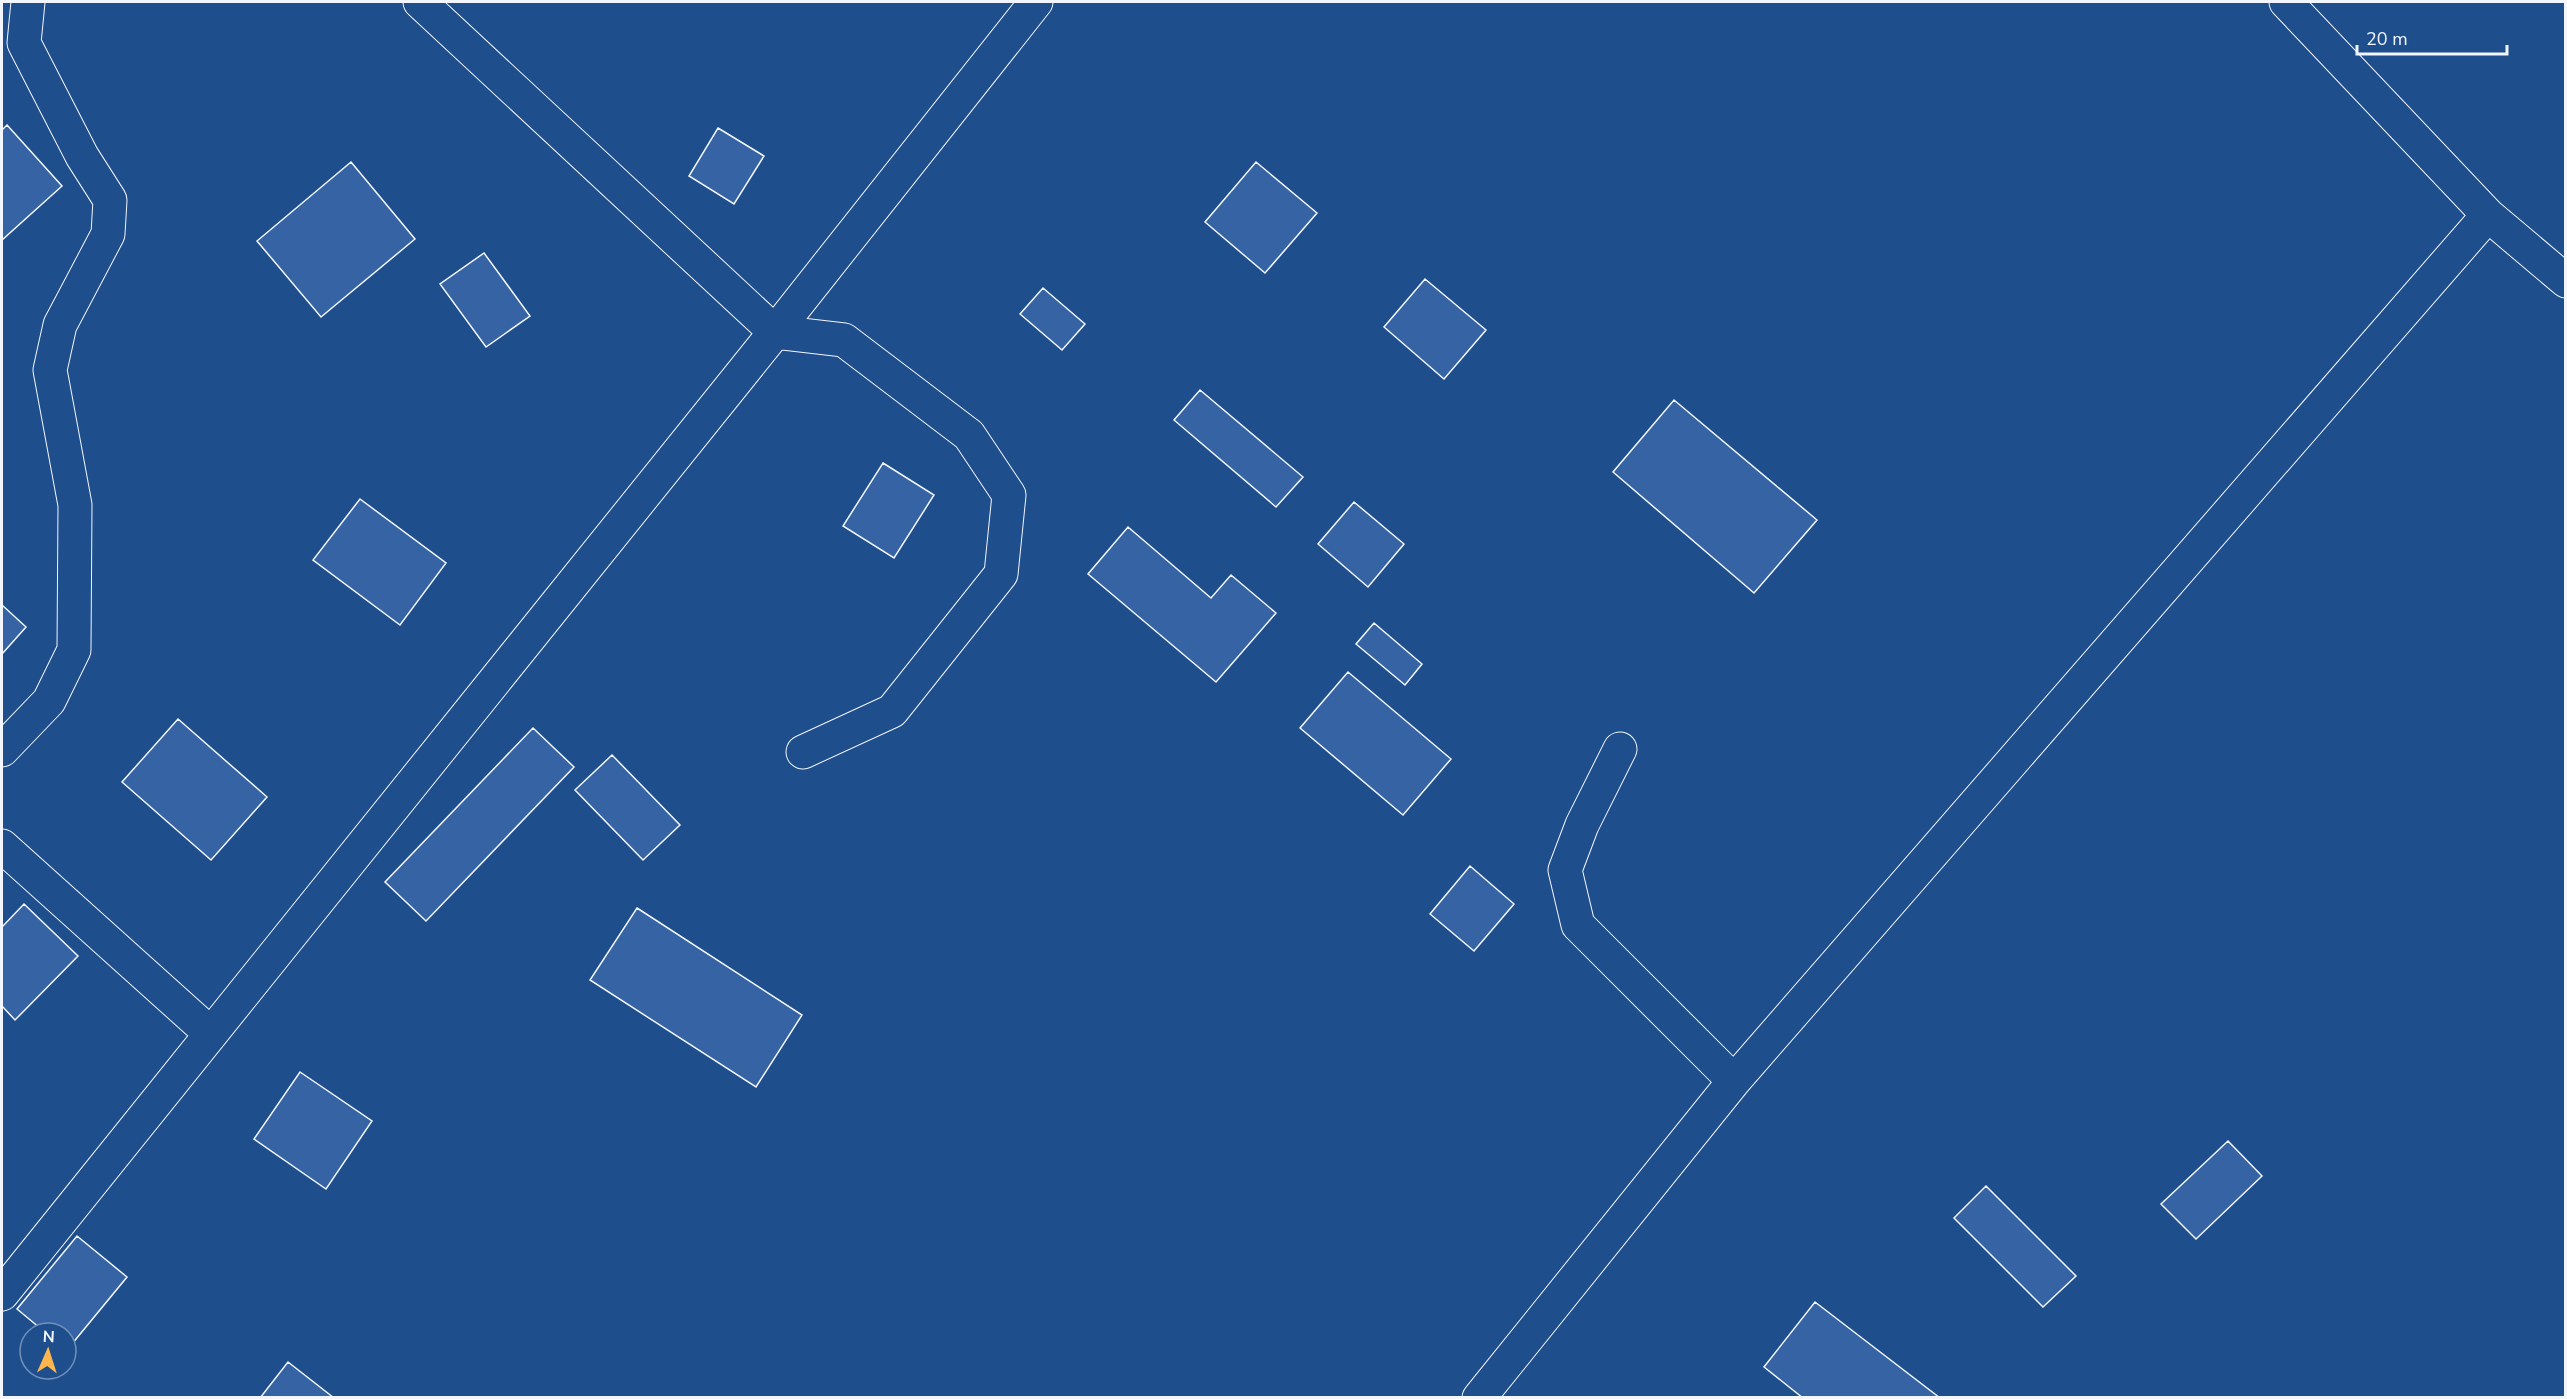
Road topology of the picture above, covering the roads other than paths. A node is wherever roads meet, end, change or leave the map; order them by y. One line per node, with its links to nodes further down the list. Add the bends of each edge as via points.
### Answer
1 (28, 2): 9 (street, via 24,43 82,156 110,200 108,234 60,325 50,370 75,506 74,650 49,701)
2 (420, 2): 7 (street)
3 (1036, 2): 7 (street)
4 (2286, 2): 5 (street)
5 (2488, 214): 6 (street); 13 (street)
6 (2565, 281)
7 (775, 332): 10 (street, via 844,340 969,435 1010,495 1001,574 892,711); 12 (street)
8 (1620, 749): 13 (street, via 1582,825 1565,870 1578,925)
9 (2, 750)
10 (803, 752)
11 (2, 846): 12 (street)
12 (211, 1034): 14 (street)
13 (1734, 1081): 15 (street)
14 (2, 1294)
15 (1479, 1398)

